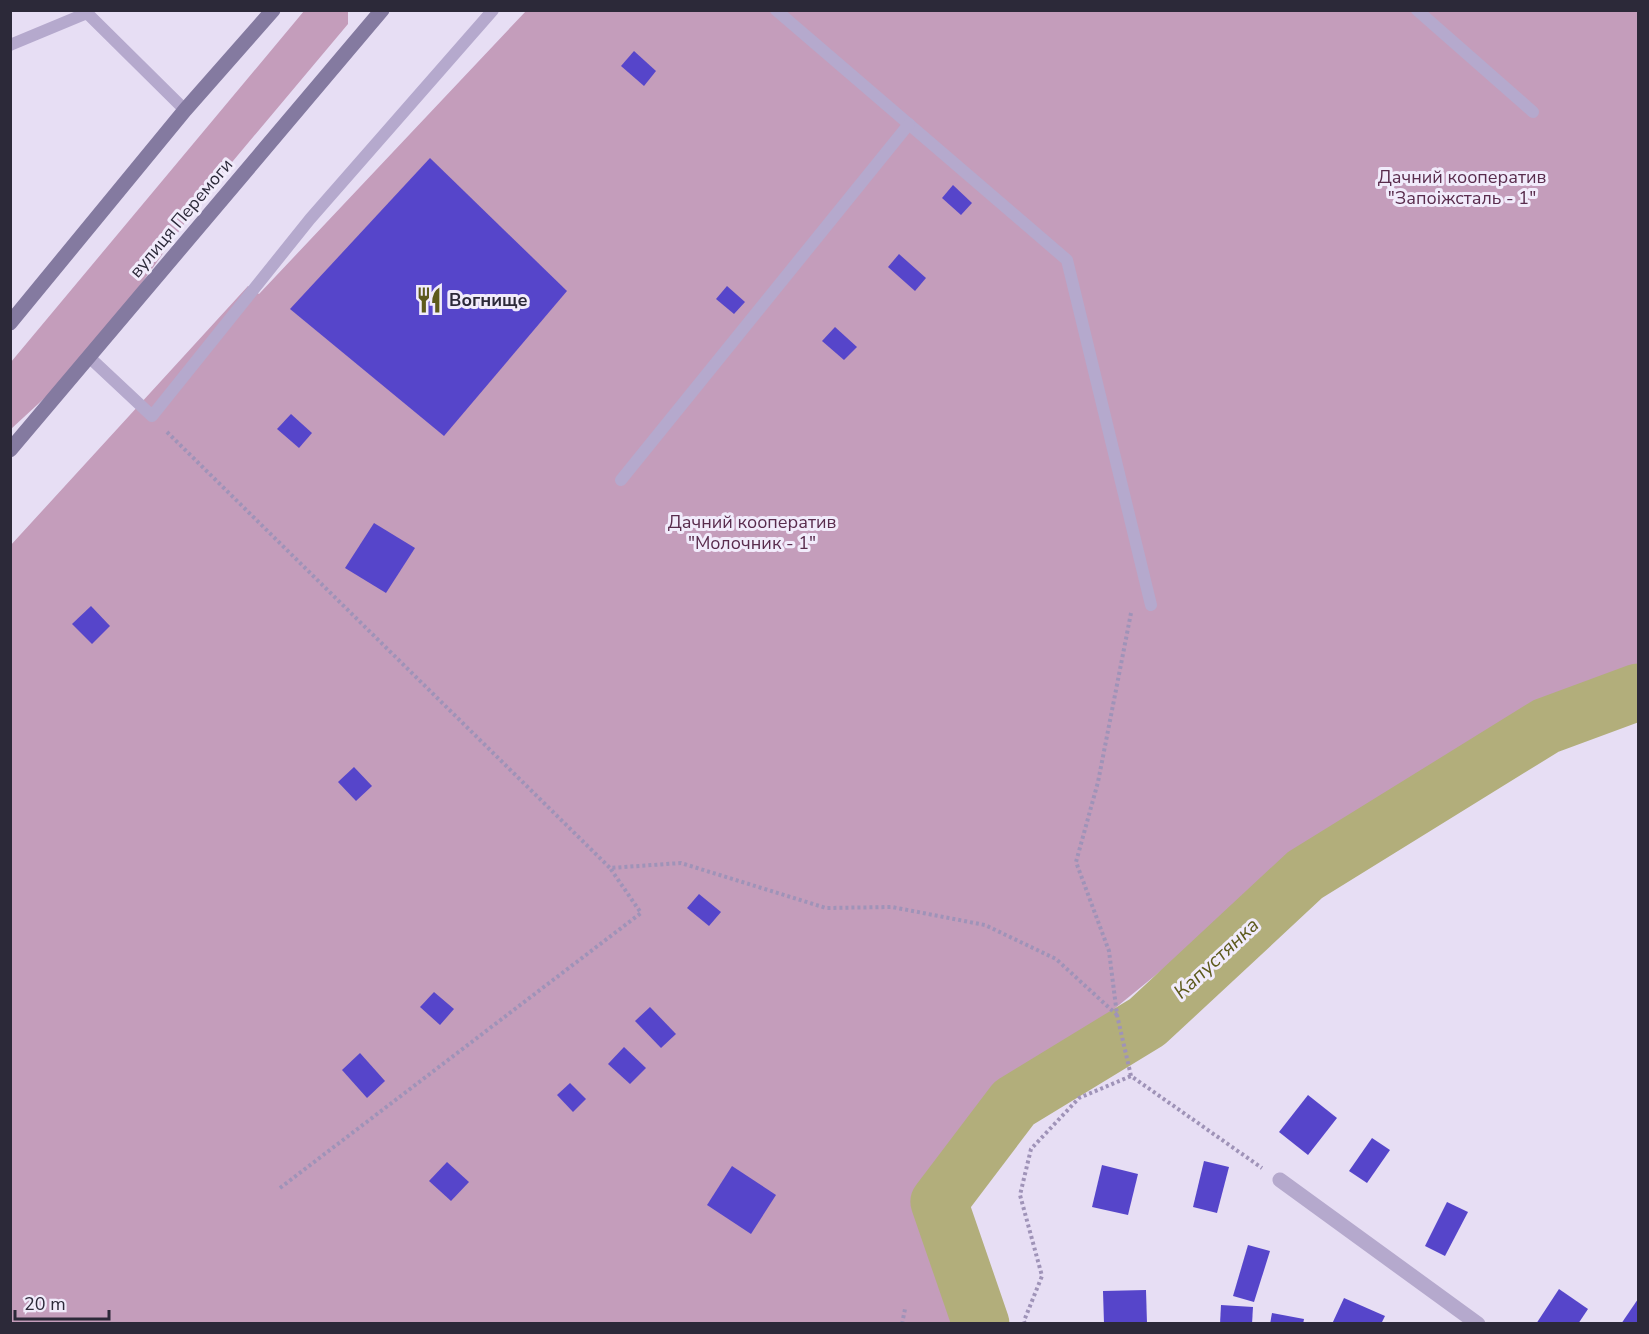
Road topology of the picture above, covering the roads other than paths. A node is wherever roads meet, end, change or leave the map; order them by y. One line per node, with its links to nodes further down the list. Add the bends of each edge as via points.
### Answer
1 (273, 10): 7 (main road)
2 (382, 10): 11 (main road, вулиця Перемоги)
3 (493, 10): 11 (lane, via 310,219 152,416)
4 (776, 10): 9 (lane)
5 (1417, 10): 8 (lane)
6 (10, 45): 7 (lane, via 87,13)
7 (184, 110): 10 (main road)
8 (1533, 112)
9 (909, 124): 13 (lane); 14 (lane, via 1067,260)
10 (10, 323)
11 (89, 357): 12 (main road, вулиця Перемоги)
12 (10, 450)
13 (621, 480)
14 (1151, 605)
15 (1280, 1180): 16 (street)
16 (1478, 1323)

